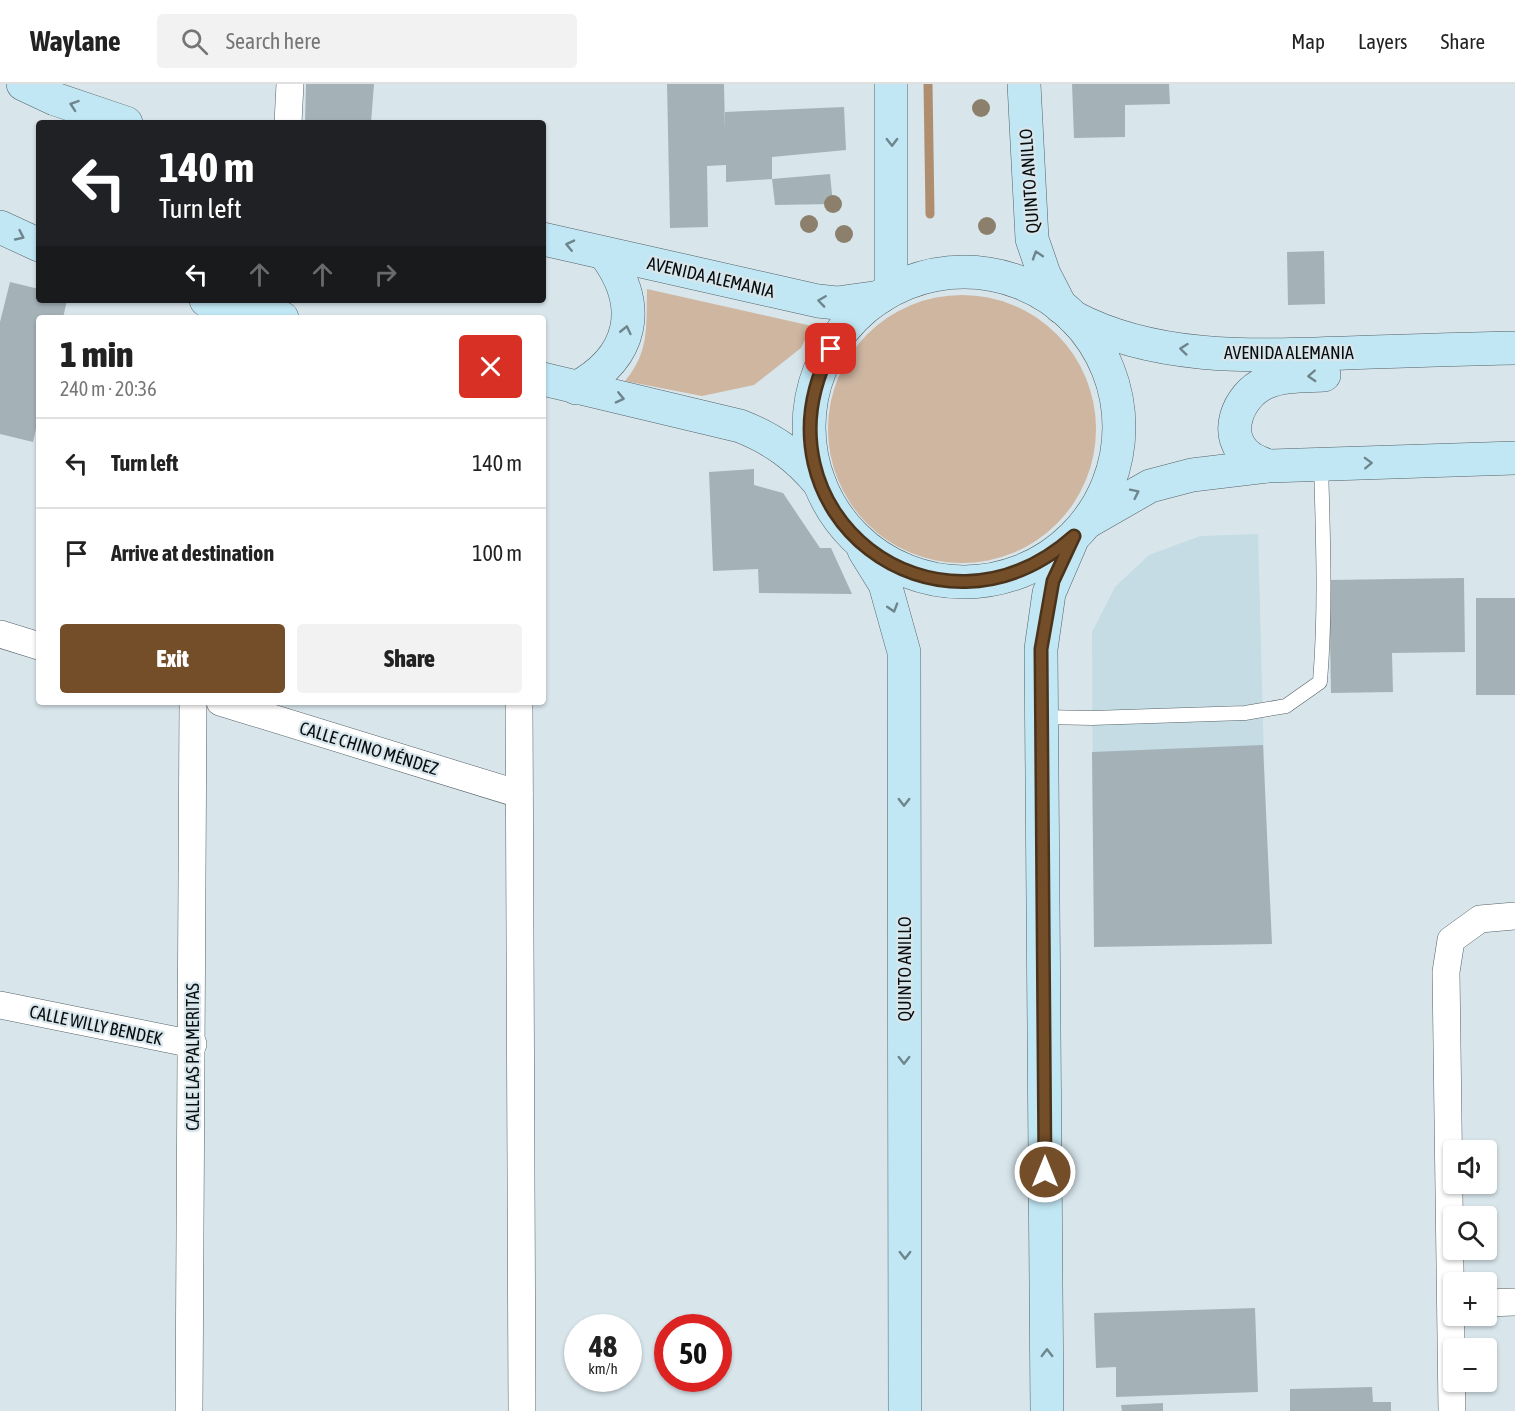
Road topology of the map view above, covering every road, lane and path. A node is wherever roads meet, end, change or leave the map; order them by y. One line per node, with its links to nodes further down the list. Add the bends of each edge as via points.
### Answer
1 (23, 84): 5 (main road, one-way to 1)
2 (290, 84): 6 (street)
3 (891, 84): 11 (main road, one-way to 11)
4 (1024, 84): 13 (main road, QUINTO ANILLO, one-way to 4, via 1044,274 1032,239)
5 (117, 120)
6 (288, 120)
7 (0, 227): 9 (main road, one-way to 9)
8 (546, 240): 10 (main road, AVENIDA ALEMANIA, one-way to 8)
9 (36, 244)
10 (605, 254): 11 (main road, AVENIDA ALEMANIA, one-way to 10, via 837,303 818,301); 17 (main road, one-way to 10, via 597,376 613,360 624,340 629,317 627,294 619,272)
11 (885, 294): 13 (main road, via 934,275 979,273 1023,284); 21 (main road, via 844,329 820,370 809,417 814,465)
12 (219, 303): 14 (main road)
13 (1066, 312): 15 (main road, AVENIDA ALEMANIA, one-way to 13, via 1239,355 1161,347 1094,328); 22 (main road, via 1087,334 1100,356 1116,404 1117,446 1110,479 1100,502)
14 (269, 315)
15 (1515, 349): 20 (main road, one-way to 20, via 1449,369 1284,377 1266,382 1243,399 1235,415 1235,430 1249,458)
16 (546, 381): 17 (main road)
17 (576, 388): 21 (main road, one-way to 21, via 764,435 787,450)
18 (1515, 458): 19 (main road, one-way to 18)
19 (1321, 464): 20 (main road); 29 (lane, via 1324,639 1320,682 1286,706 1245,713)
20 (1268, 466): 22 (main road, one-way to 20, via 1130,495 1164,481)
21 (821, 485): 23 (main road, via 830,505)
22 (1080, 530): 23 (main road, via 1044,560 1023,571 990,580 956,582 911,573 890,564); 29 (main road, via 1053,581 1044,623)
23 (856, 538): 40 (main road, QUINTO ANILLO, one-way to 40, via 885,584 904,652)
24 (0, 634): 25 (street)
25 (36, 645)
26 (193, 705): 33 (street, CALLE LAS PALMERITAS)
27 (230, 705): 30 (street, CALLE CHINO MÉNDEZ)
28 (519, 705): 30 (street)
29 (1042, 717): 41 (main road, one-way to 29)
30 (519, 794): 39 (street)
31 (1515, 916): 34 (street, via 1480,919 1451,940 1446,972)
32 (0, 1005): 33 (street, CALLE WILLY BENDEK)
33 (193, 1044): 38 (street, CALLE LAS PALMERITAS)
34 (1451, 1272)
35 (1515, 1302): 36 (street)
36 (1497, 1303)
37 (1452, 1326): 42 (street)
38 (189, 1411)
39 (522, 1411)
40 (905, 1411)
41 (1047, 1411)
42 (1452, 1411)

